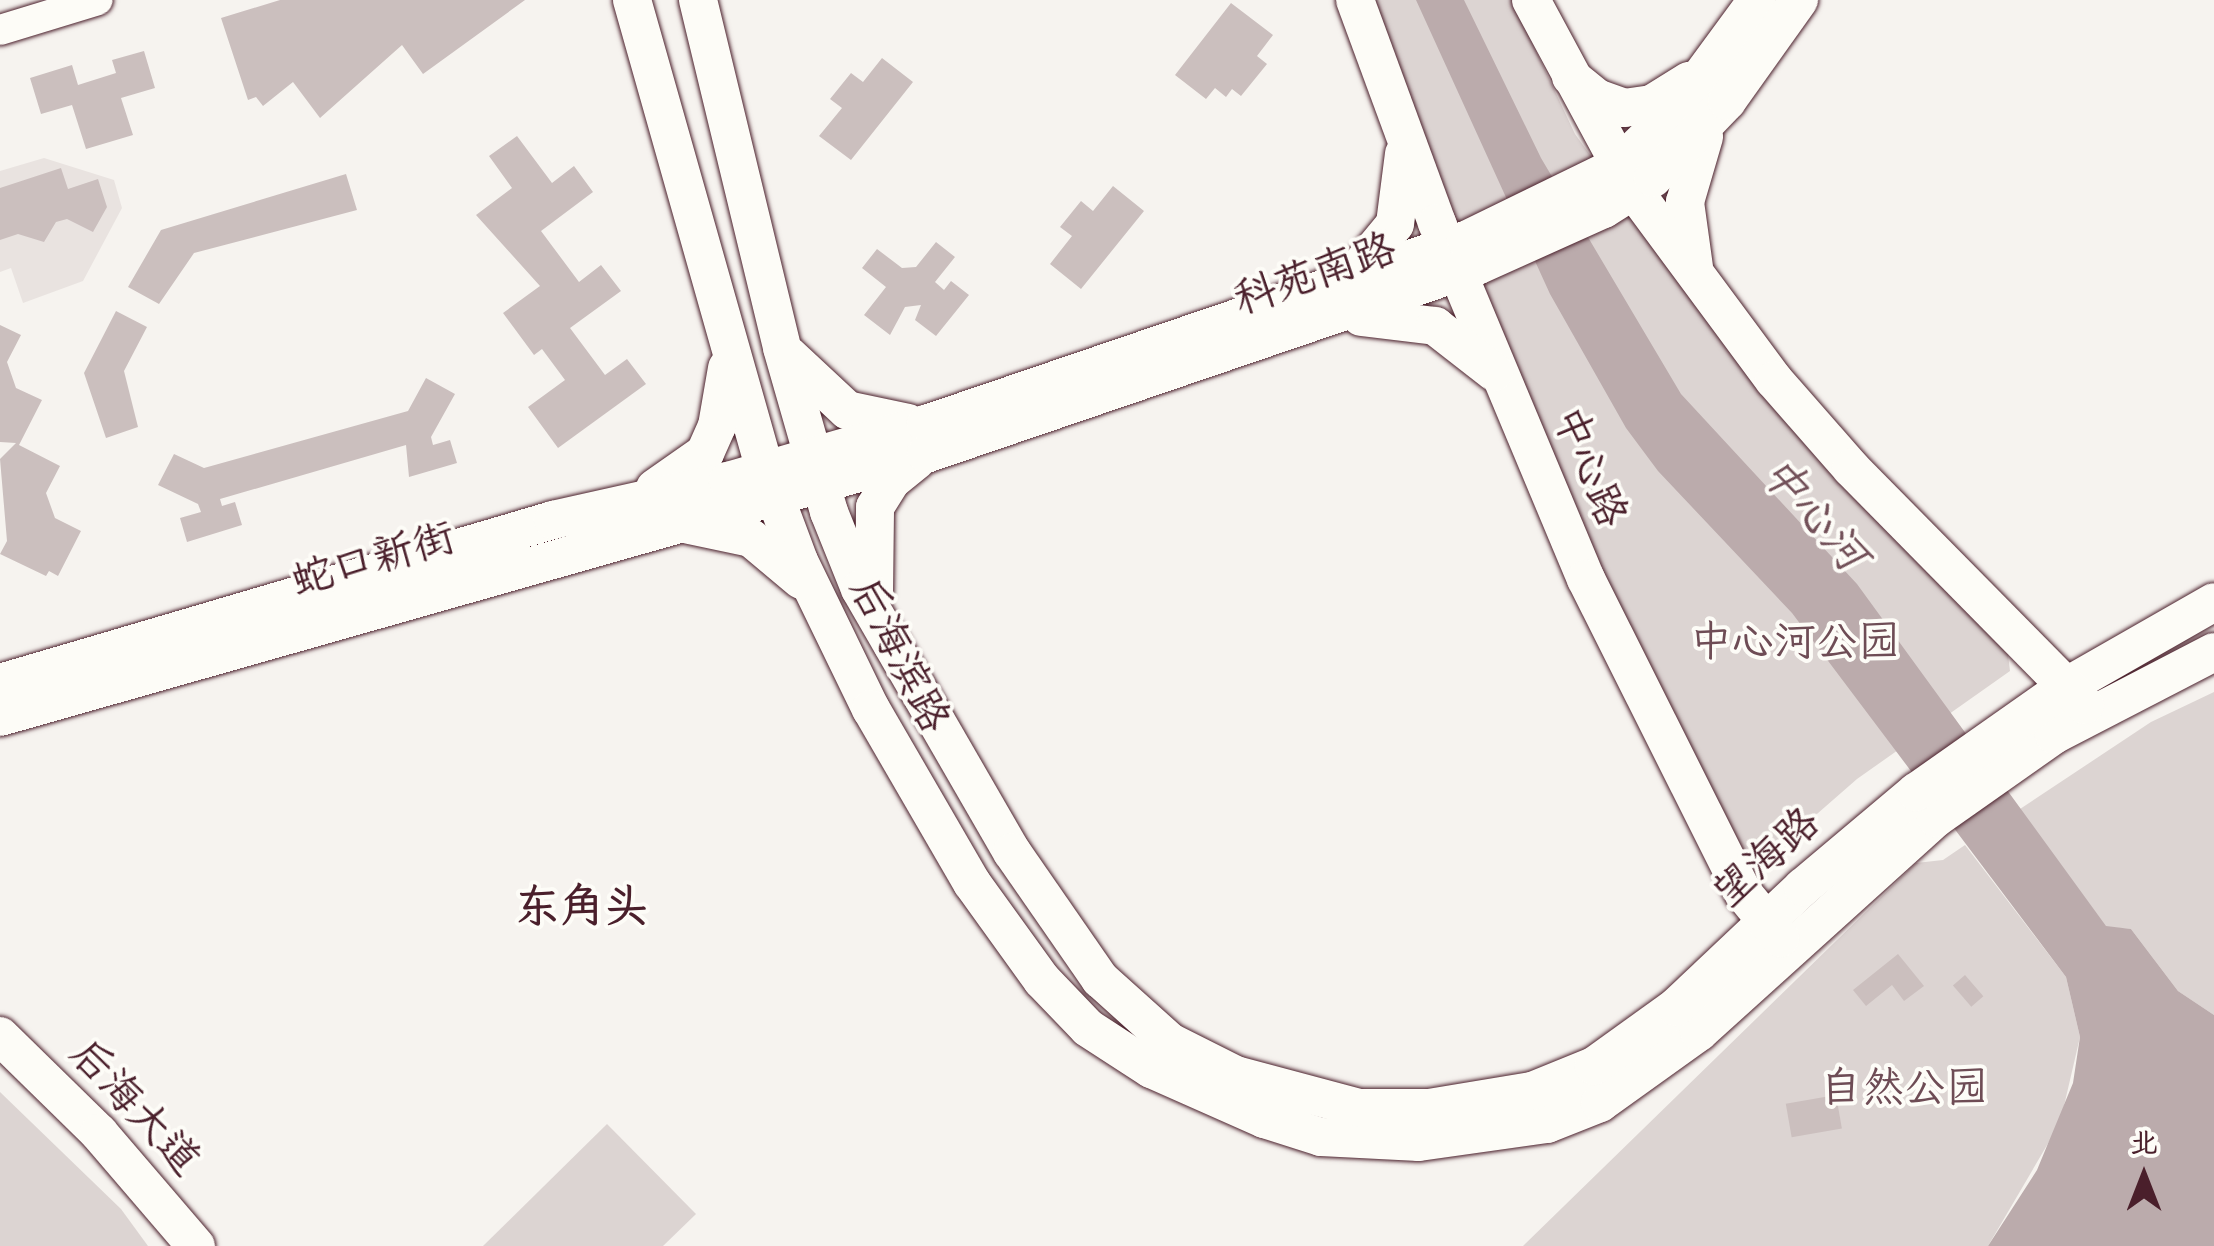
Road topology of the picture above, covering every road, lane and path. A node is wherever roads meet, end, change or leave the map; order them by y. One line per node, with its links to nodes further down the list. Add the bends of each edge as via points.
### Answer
1 (98, 0): 8 (street)
2 (632, 0): 15 (main road, 后海滨路)
3 (698, 0): 14 (main road, 后海滨路)
4 (1356, 0): 12 (main road, 中心路)
5 (1531, 0): 10 (main road)
6 (1757, 0): 9 (main road, 科苑南路)
7 (1799, 0): 11 (main road, 科苑南路)
8 (0, 30)
9 (1715, 60): 10 (main road, via 1667,96 1624,108 1586,91); 13 (main road, 科苑南路)
10 (1561, 64): 13 (main road)
11 (1727, 101): 13 (main road, 科苑南路, via 1681,153); 17 (main road, via 1699,148 1686,190)
12 (1399, 122): 16 (main road, 中心路); 18 (main road, via 1406,177 1395,224)
13 (1611, 188): 16 (main road, 科苑南路); 17 (main road)
14 (751, 231): 15 (main road); 19 (main road, 后海滨路)
15 (698, 246): 20 (main road, 后海滨路)
16 (1470, 253): 18 (main road, 科苑南路); 21 (main road, 中心路)
17 (1696, 280): 32 (main road, via 1851,468)
18 (1338, 302): 21 (main road, via 1435,326 1467,345); 22 (main road, 科苑南路)
19 (782, 348): 22 (main road, via 820,391 849,411); 23 (main road, 后海滨路)
20 (728, 351): 24 (main road, 后海滨路); 25 (main road, via 722,409 705,453)
21 (1500, 380): 34 (main road, 中心路, via 1638,690 1744,894)
22 (926, 439): 23 (main road, 科苑南路); 29 (main road, via 875,507 870,546)
23 (816, 470): 24 (main road, 科苑南路); 29 (main road, 后海滨路)
24 (770, 483): 25 (main road, 蛇口新街); 26 (main road, 蛇口新街); 27 (main road, 后海滨路)
25 (640, 496): 31 (main road, 蛇口新街)
26 (672, 524): 27 (main road, via 751,538); 33 (main road, 蛇口新街)
27 (813, 593): 37 (main road, 后海滨路, via 972,883 1042,980 1088,1028 1151,1069 1264,1120)
28 (2214, 602): 32 (main road, 望海路)
29 (878, 625): 37 (main road, 后海滨路, via 1012,852 1124,1006 1170,1042)
30 (2214, 652): 32 (main road, 望海路)
31 (0, 684)
32 (2080, 700): 34 (main road, 望海路, via 1916,792)
33 (0, 717)
34 (1776, 934): 37 (main road, 望海路, via 1594,1066 1486,1103)
35 (0, 1036): 39 (main road, 后海大道, via 99,1133)
36 (0, 1068): 38 (main road, 后海大道, via 83,1148)
37 (1357, 1125)
38 (167, 1246)
39 (196, 1246)

